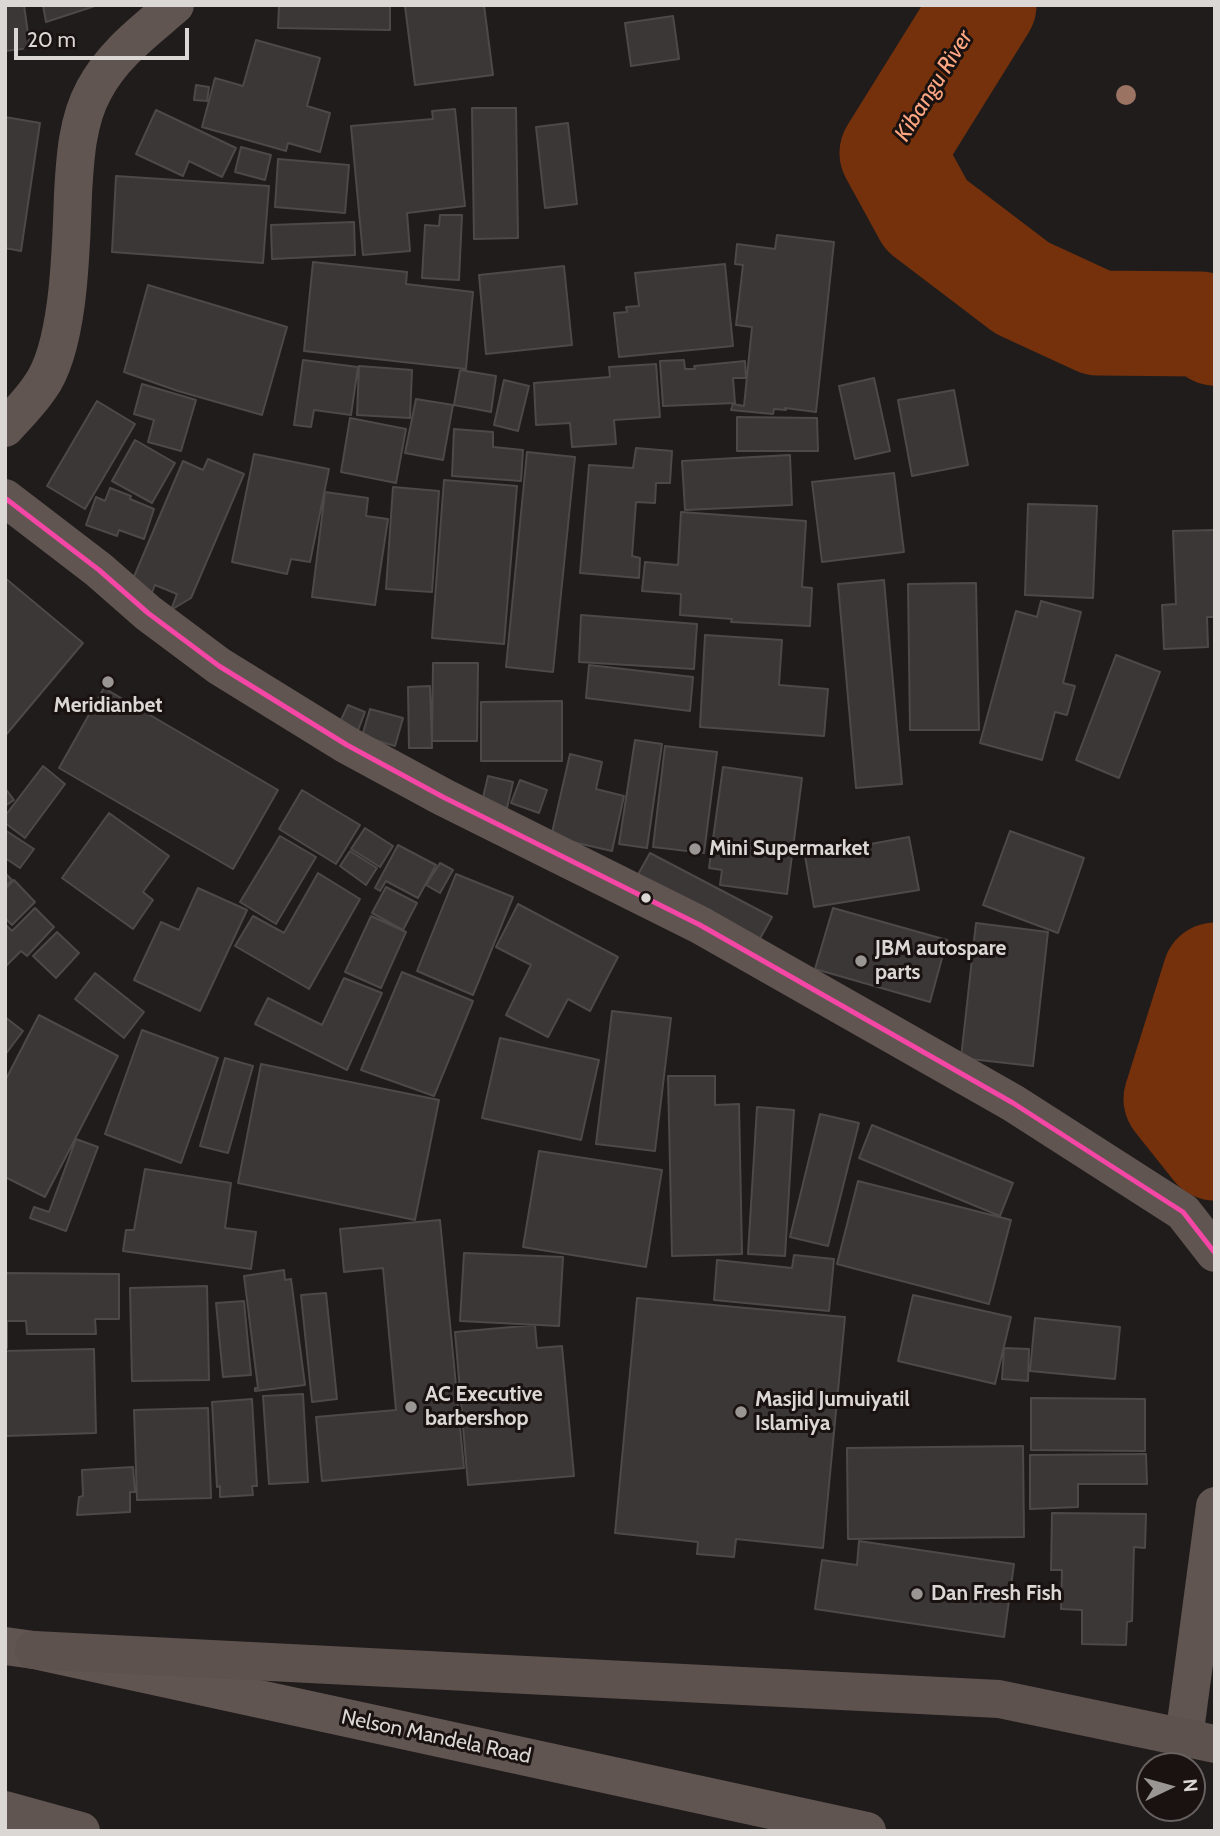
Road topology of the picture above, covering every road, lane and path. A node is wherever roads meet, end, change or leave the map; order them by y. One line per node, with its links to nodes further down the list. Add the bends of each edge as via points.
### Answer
1 (175, 5): 2 (street, via 119,53 93,90 75,157 66,300 55,355 42,386)
2 (5, 428)
3 (5, 498): 4 (street, via 219,666 347,746 700,925 1013,1102 1183,1212)
4 (1215, 1253)
5 (1215, 1506): 7 (street)
6 (20, 1648): 7 (highway, via 999,1699); 10 (main road, Nelson Mandela Road)
7 (1200, 1741)
8 (5, 1810): 9 (main road)
9 (81, 1831)
10 (867, 1831)

